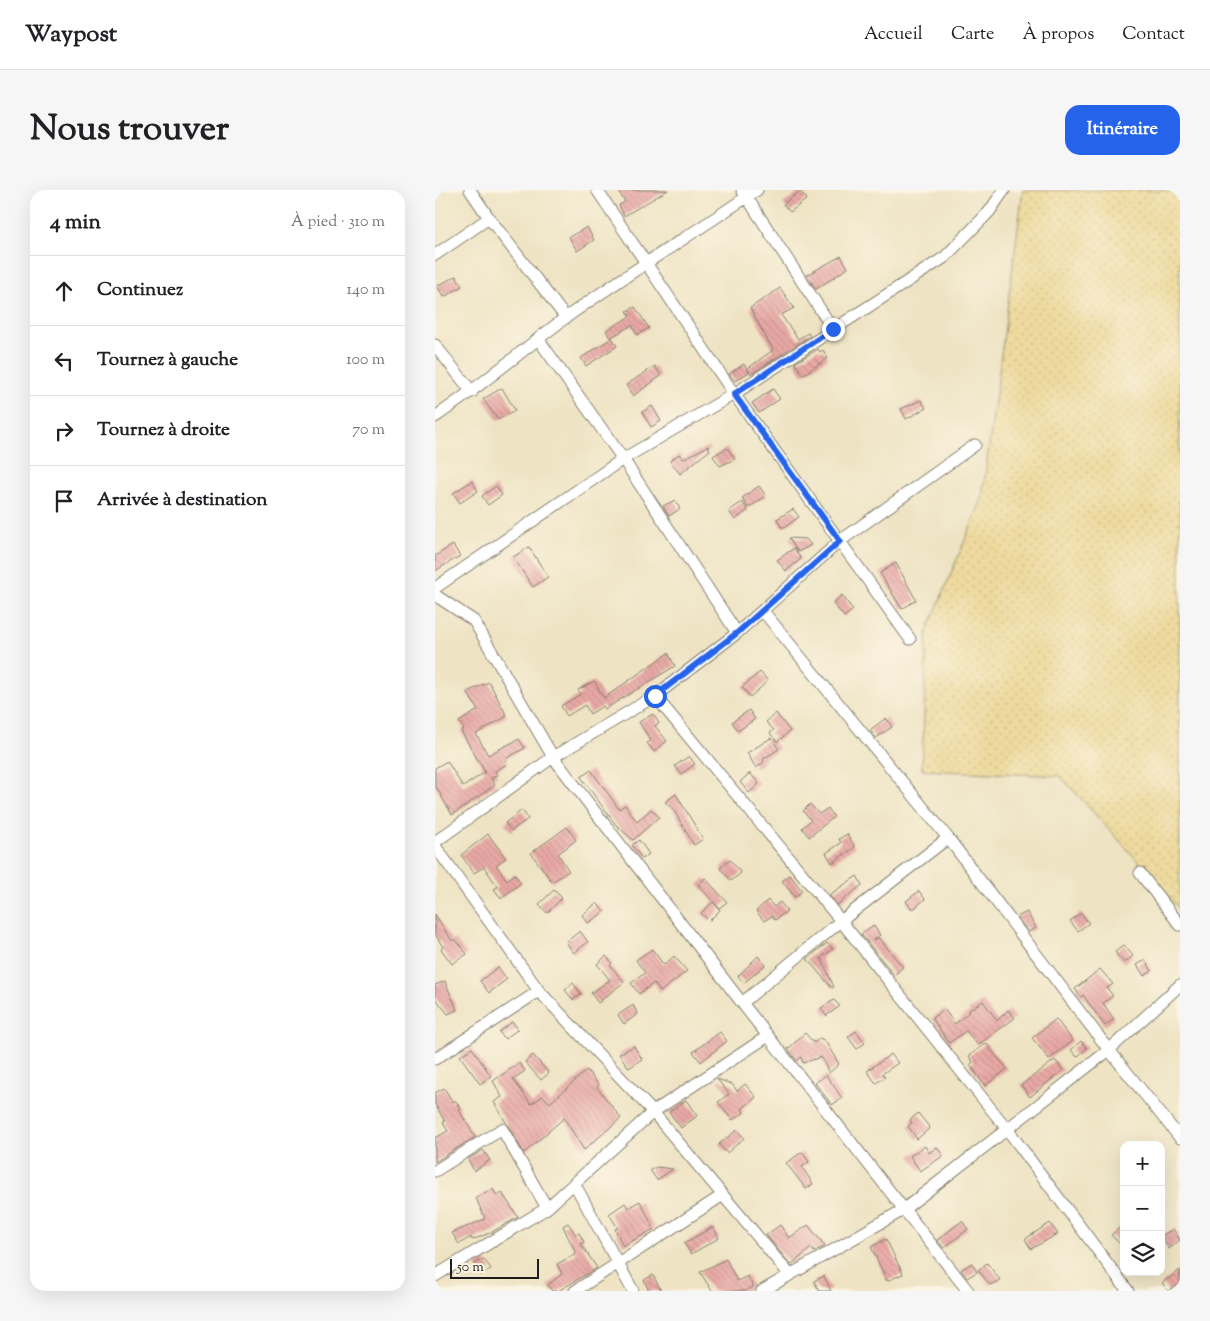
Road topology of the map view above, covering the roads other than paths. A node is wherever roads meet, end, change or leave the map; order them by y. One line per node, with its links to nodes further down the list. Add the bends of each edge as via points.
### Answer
1 (470, 190): 6 (street)
2 (597, 190): 8 (street)
3 (757, 190): 5 (street)
4 (1005, 190): 10 (street, via 989,212 945,257)
5 (744, 194): 8 (street); 10 (street)
6 (489, 218): 7 (street); 9 (street)
7 (435, 255)
8 (647, 262): 9 (street); 14 (street)
9 (566, 318): 11 (street)
10 (833, 329): 14 (street)
11 (539, 340): 13 (street); 17 (street)
12 (435, 345): 13 (street)
13 (472, 392): 15 (street)
14 (734, 394): 17 (street); 18 (street)
15 (435, 417)
16 (975, 445): 18 (street)
17 (623, 459): 19 (street); 22 (street)
18 (840, 541): 21 (street); 23 (street)
19 (435, 588)
20 (435, 595): 25 (street, via 474,621)
21 (763, 610): 22 (street); 26 (street)
22 (737, 633): 24 (street)
23 (910, 639)
24 (655, 696): 25 (street); 29 (street)
25 (553, 757): 27 (street); 33 (street)
26 (948, 838): 29 (street); 35 (street)
27 (435, 844): 32 (street)
28 (1140, 873): 30 (street)
29 (841, 921): 33 (street); 38 (street)
30 (1180, 925)
31 (1180, 985): 35 (street)
32 (539, 991): 36 (street); 37 (street)
33 (742, 1003): 34 (street)
34 (768, 1036): 37 (street); 44 (street)
35 (1109, 1050): 38 (street); 39 (street)
36 (435, 1059)
37 (653, 1112): 41 (street); 42 (street)
38 (1007, 1129): 44 (street); 52 (street)
39 (1180, 1138)
40 (435, 1171): 43 (street, via 502,1129)
41 (574, 1184): 43 (street); 45 (street)
42 (723, 1195): 45 (street); 46 (street)
43 (547, 1208): 47 (street)
44 (903, 1210): 46 (street); 51 (street)
45 (618, 1264): 48 (street); 49 (street)
46 (790, 1275): 50 (street)
47 (435, 1276)
48 (575, 1291)
49 (633, 1291)
50 (762, 1291)
51 (968, 1291)
52 (1128, 1291)

